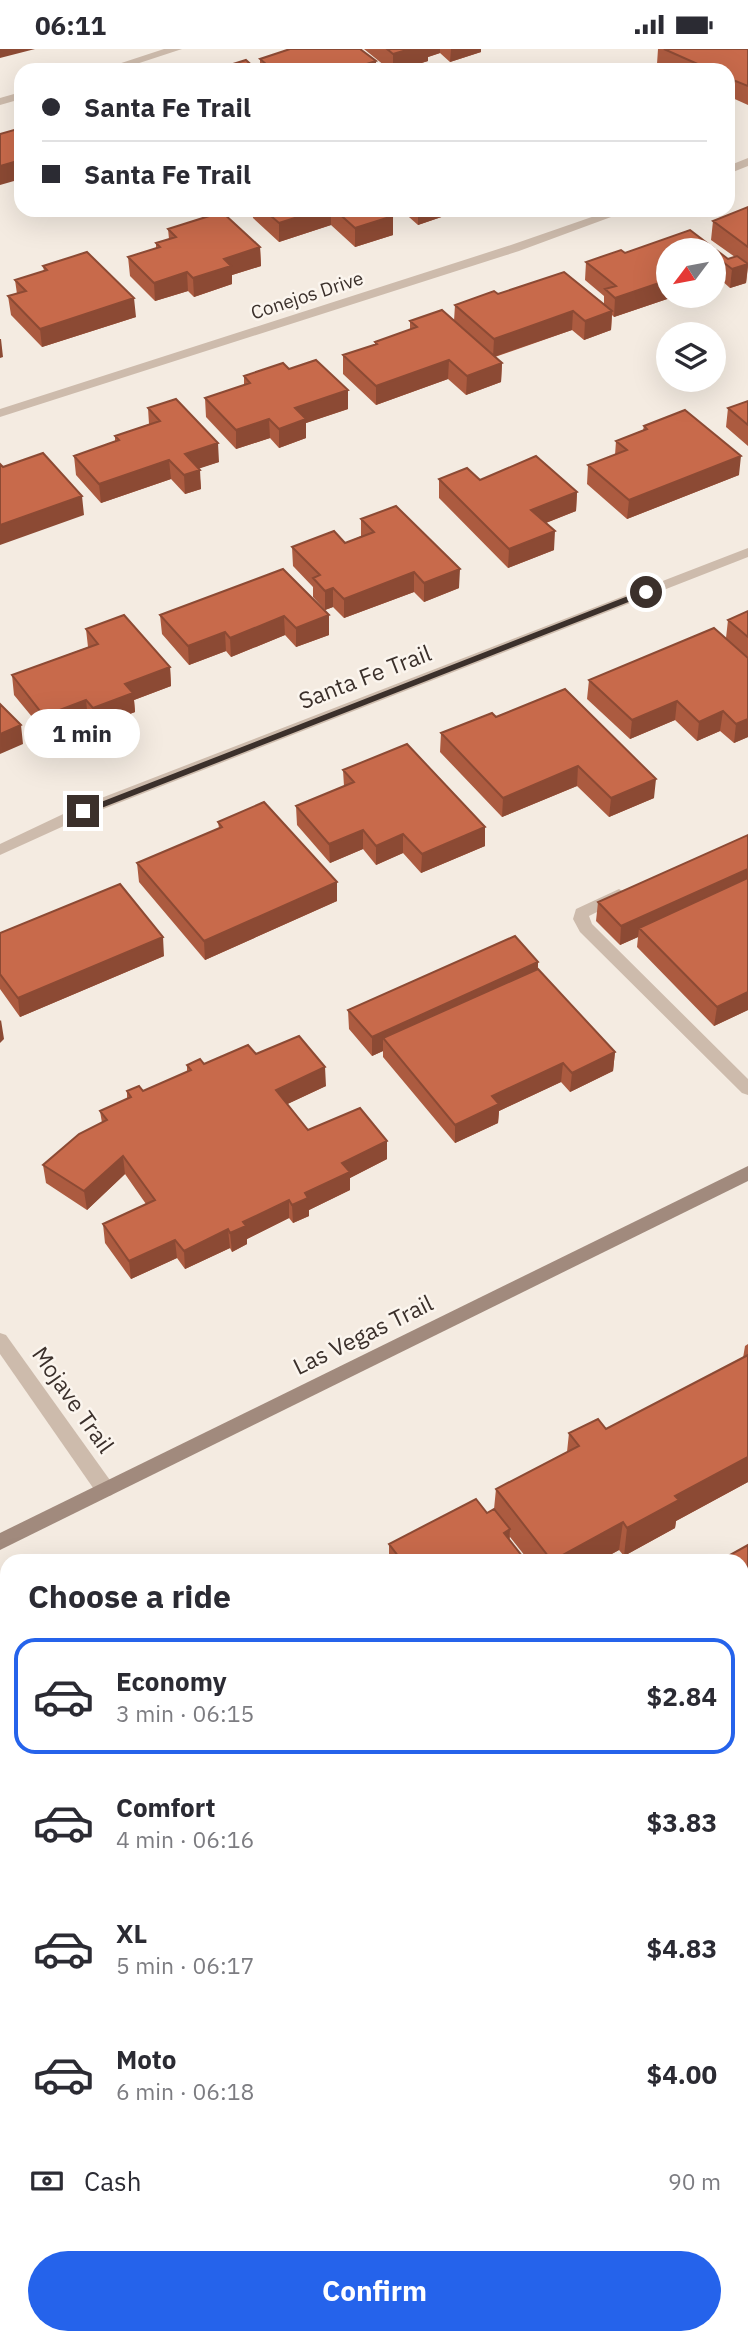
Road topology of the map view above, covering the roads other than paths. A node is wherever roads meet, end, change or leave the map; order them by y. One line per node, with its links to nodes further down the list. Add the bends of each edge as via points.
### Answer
1 (176, 49): 2 (street)
2 (129, 63)
3 (604, 217): 4 (street, Conejos Drive)
4 (0, 413)
5 (748, 552): 6 (street, Santa Fe Trail, via 83,811)
6 (0, 850)
7 (638, 886): 8 (street, via 587,908 581,919)
8 (748, 1089)
9 (748, 1173): 11 (main road, Las Vegas Trail)
10 (0, 1340): 11 (street, Mojave Trail)
11 (105, 1489): 12 (main road, Las Vegas Trail)
12 (0, 1542)

